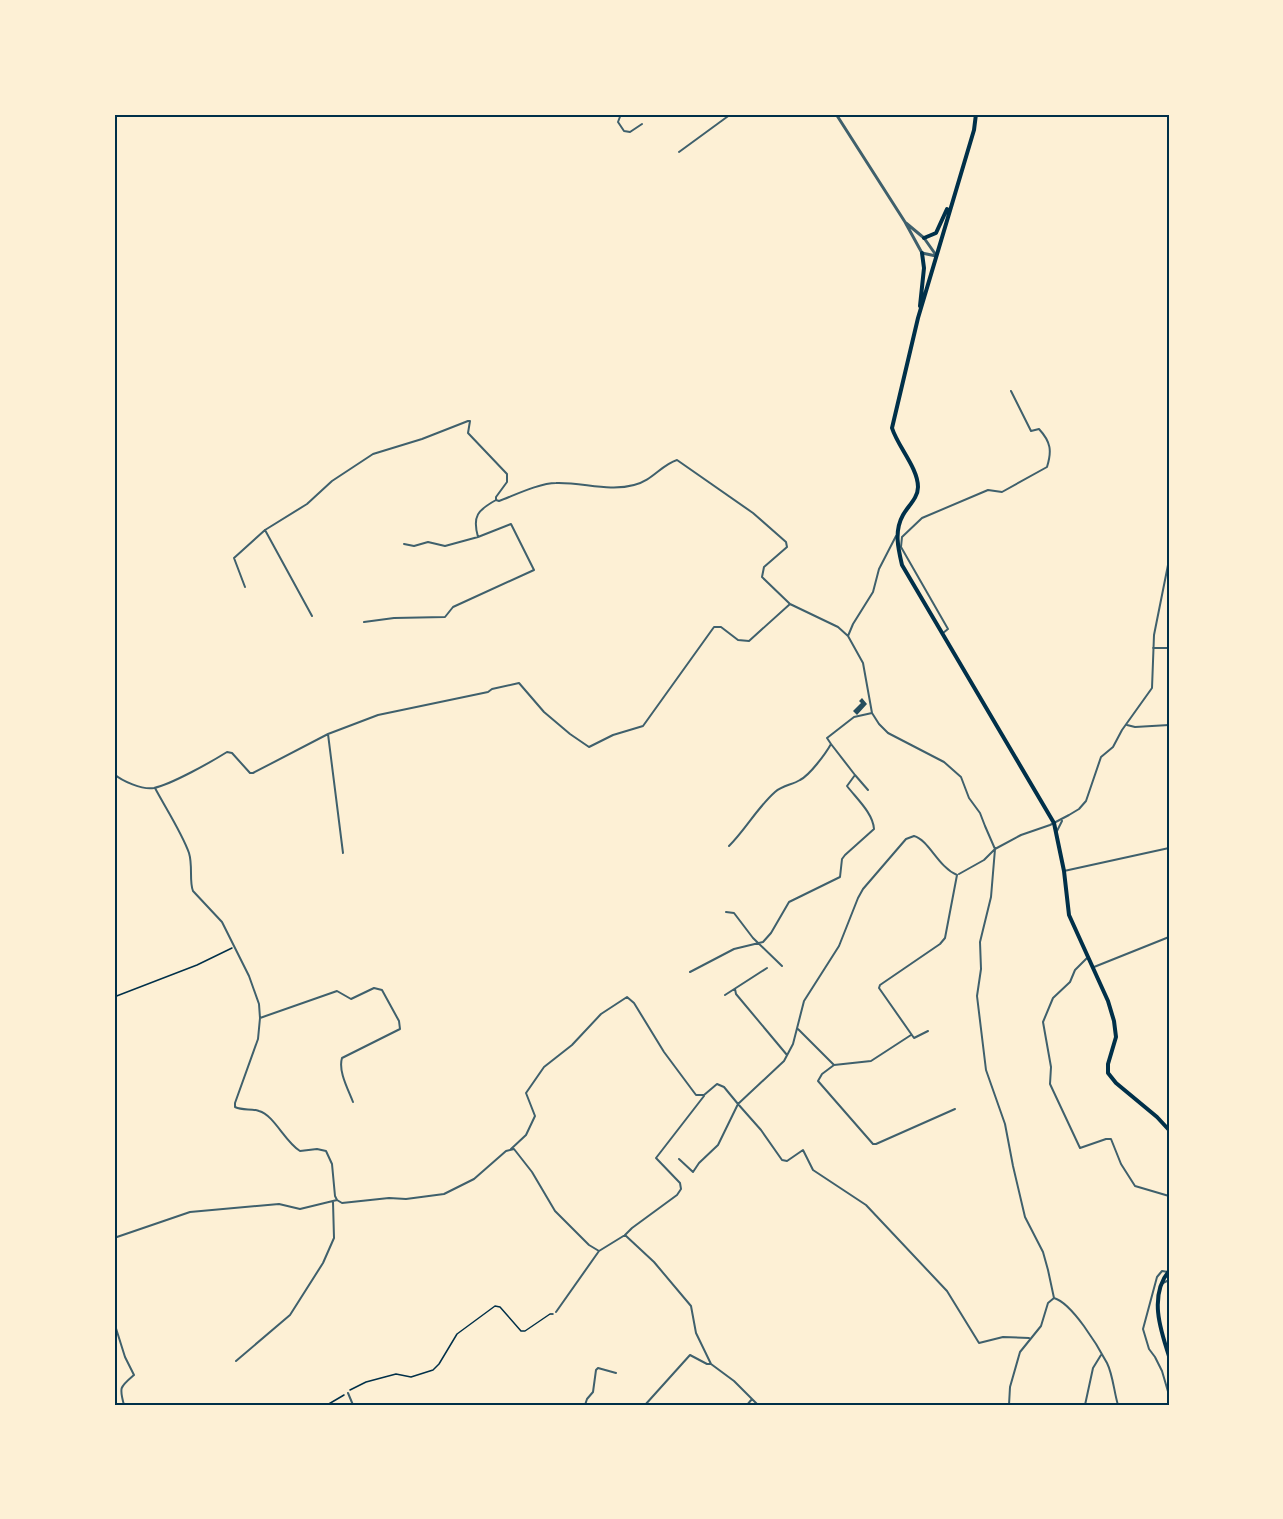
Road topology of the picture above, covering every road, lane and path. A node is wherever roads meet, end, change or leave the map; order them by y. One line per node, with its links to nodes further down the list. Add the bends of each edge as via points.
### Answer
1 (621, 114): 7 (street, via 618,122 624,131 630,132)
2 (731, 114): 8 (street)
3 (781, 114): 4 (street)
4 (787, 114)
5 (836, 114): 10 (street)
6 (976, 114): 9 (main road)
7 (642, 124)
8 (679, 152)
9 (952, 198): 11 (main road, via 936,233); 13 (main road)
10 (904, 222): 11 (street); 12 (street)
11 (924, 238): 13 (street)
12 (922, 253): 13 (street); 14 (main road)
13 (936, 256): 14 (main road)
14 (918, 318): 18 (main road, via 892,428 916,474 917,494)
15 (1011, 391): 26 (street, via 1031,431 1039,429 1045,436 1052,453 1047,467 1002,492 988,490 922,518 902,537 901,548 948,629)
16 (496, 500): 17 (street, via 507,482 507,474 468,433 468,421 373,454); 19 (street, via 476,517); 23 (street, via 554,483 634,485 651,479 678,459 786,542 787,547 764,567 762,577)
17 (265, 530): 22 (street, via 233,560); 24 (street)
18 (897, 533): 26 (main road, via 902,565); 27 (street, via 879,569 873,592)
19 (478, 537): 20 (street, via 445,546 428,542); 25 (street, via 511,524 534,570 453,607 445,617)
20 (404, 544)
21 (1169, 560): 28 (street)
22 (245, 587)
23 (790, 604): 27 (street, via 838,627); 33 (street, via 749,641 738,640 721,627 714,627 643,726 589,747 544,712 519,683 378,715)
24 (312, 616)
25 (364, 622)
26 (943, 633): 39 (main road)
27 (848, 636): 30 (street, via 863,663)
28 (1153, 648): 29 (street); 31 (street, via 1152,688)
29 (1169, 648)
30 (872, 713): 34 (street, via 854,717 827,738); 45 (street, via 888,734 944,762 962,777)
31 (1126, 725): 32 (street); 40 (street, via 1113,747 1101,757 1086,801)
32 (1169, 725)
33 (328, 734): 37 (street, via 253,772 227,752); 46 (street)
34 (831, 744): 36 (street); 43 (street, via 801,780 778,789)
35 (114, 774): 37 (street, via 134,784)
36 (855, 775): 38 (street); 51 (street, via 847,786 869,814 874,829 845,855 840,877 789,902 771,933)
37 (155, 788): 52 (street, via 188,850 193,891 222,922)
38 (868, 790)
39 (1049, 814): 40 (street); 41 (main road)
40 (1066, 817): 41 (street); 42 (street)
41 (1054, 823): 42 (main road); 45 (street)
42 (1056, 834): 47 (main road)
43 (729, 846)
44 (1169, 848): 47 (street)
45 (995, 849): 48 (street); 82 (street, via 991,897 980,942 978,996 986,1070 1005,1124 1025,1217 1043,1252)
46 (343, 853)
47 (1064, 871): 53 (main road, via 1069,915)
48 (957, 875): 62 (street, via 921,838 906,839 863,889 838,946 804,1001); 64 (street, via 945,938 879,988)
49 (726, 912): 51 (street, via 734,913)
50 (1169, 937): 56 (street)
51 (759, 943): 54 (street); 57 (street, via 734,949)
52 (234, 947): 60 (path); 61 (street, via 249,976)
53 (1087, 958): 56 (main road); 74 (street, via 1053,998 1043,1018 1050,1084 1080,1148 1111,1139 1135,1186)
54 (782, 966)
55 (767, 968): 58 (street)
56 (1091, 968): 71 (main road, via 1114,1021 1116,1037 1108,1073)
57 (690, 972)
58 (735, 989): 59 (street); 65 (street)
59 (725, 995)
60 (114, 997)
61 (260, 1018): 68 (street, via 336,991 351,999 374,988 382,990 400,1029 342,1058 340,1064); 75 (street, via 254,1055 235,1107 260,1111 300,1151 326,1152 332,1164)
62 (798, 1029): 65 (street); 66 (street)
63 (928, 1031): 64 (street, via 916,1038)
64 (911, 1035): 66 (street, via 871,1061)
65 (787, 1055): 69 (street)
66 (834, 1065): 70 (street, via 818,1081 873,1144)
67 (704, 1095): 69 (street, via 717,1084); 72 (street, via 696,1095 627,997 601,1014 544,1067 526,1093 536,1116 526,1135); 76 (street, via 656,1158 681,1189)
68 (353, 1102)
69 (738, 1104): 73 (street, via 717,1145 693,1172); 85 (street, via 782,1160 787,1161 803,1150 813,1170 867,1206 948,1291 979,1343 1003,1337)
70 (955, 1109)
71 (1169, 1130)
72 (511, 1149): 75 (street, via 474,1179 444,1194); 78 (street, via 532,1172 555,1211)
73 (680, 1159)
74 (1169, 1196)
75 (335, 1201): 77 (street, via 300,1209 279,1204 190,1212); 88 (street, via 334,1238 323,1263 290,1315)
76 (625, 1235): 78 (street); 89 (street, via 691,1306 696,1333)
77 (114, 1238)
78 (599, 1251): 83 (street)
79 (1168, 1272): 81 (main road); 92 (street, via 1162,1271 1157,1277 1143,1329)
80 (1169, 1280): 81 (street)
81 (1160, 1283): 87 (main road, via 1158,1311)
82 (1054, 1298): 85 (street, via 1048,1303 1041,1326); 86 (street, via 1073,1311)
83 (555, 1313): 91 (path, via 520,1331 495,1306 457,1334 433,1370 411,1377 396,1374 366,1382)
84 (114, 1322): 94 (street, via 134,1375 120,1390)
85 (1029, 1338): 101 (street, via 1020,1352)
86 (1101, 1355): 102 (street, via 1093,1368); 103 (street)
87 (1169, 1356)
88 (236, 1361)
89 (711, 1364): 93 (street); 98 (street, via 690,1355)
90 (616, 1372): 97 (street, via 596,1370 593,1392)
91 (348, 1393): 95 (path); 96 (street)
92 (1169, 1395)
93 (752, 1399): 99 (street); 100 (street)
94 (124, 1405)
95 (327, 1405)
96 (353, 1405)
97 (585, 1405)
98 (645, 1405)
99 (747, 1405)
100 (758, 1405)
101 (1009, 1405)
102 (1085, 1405)
103 (1118, 1405)

